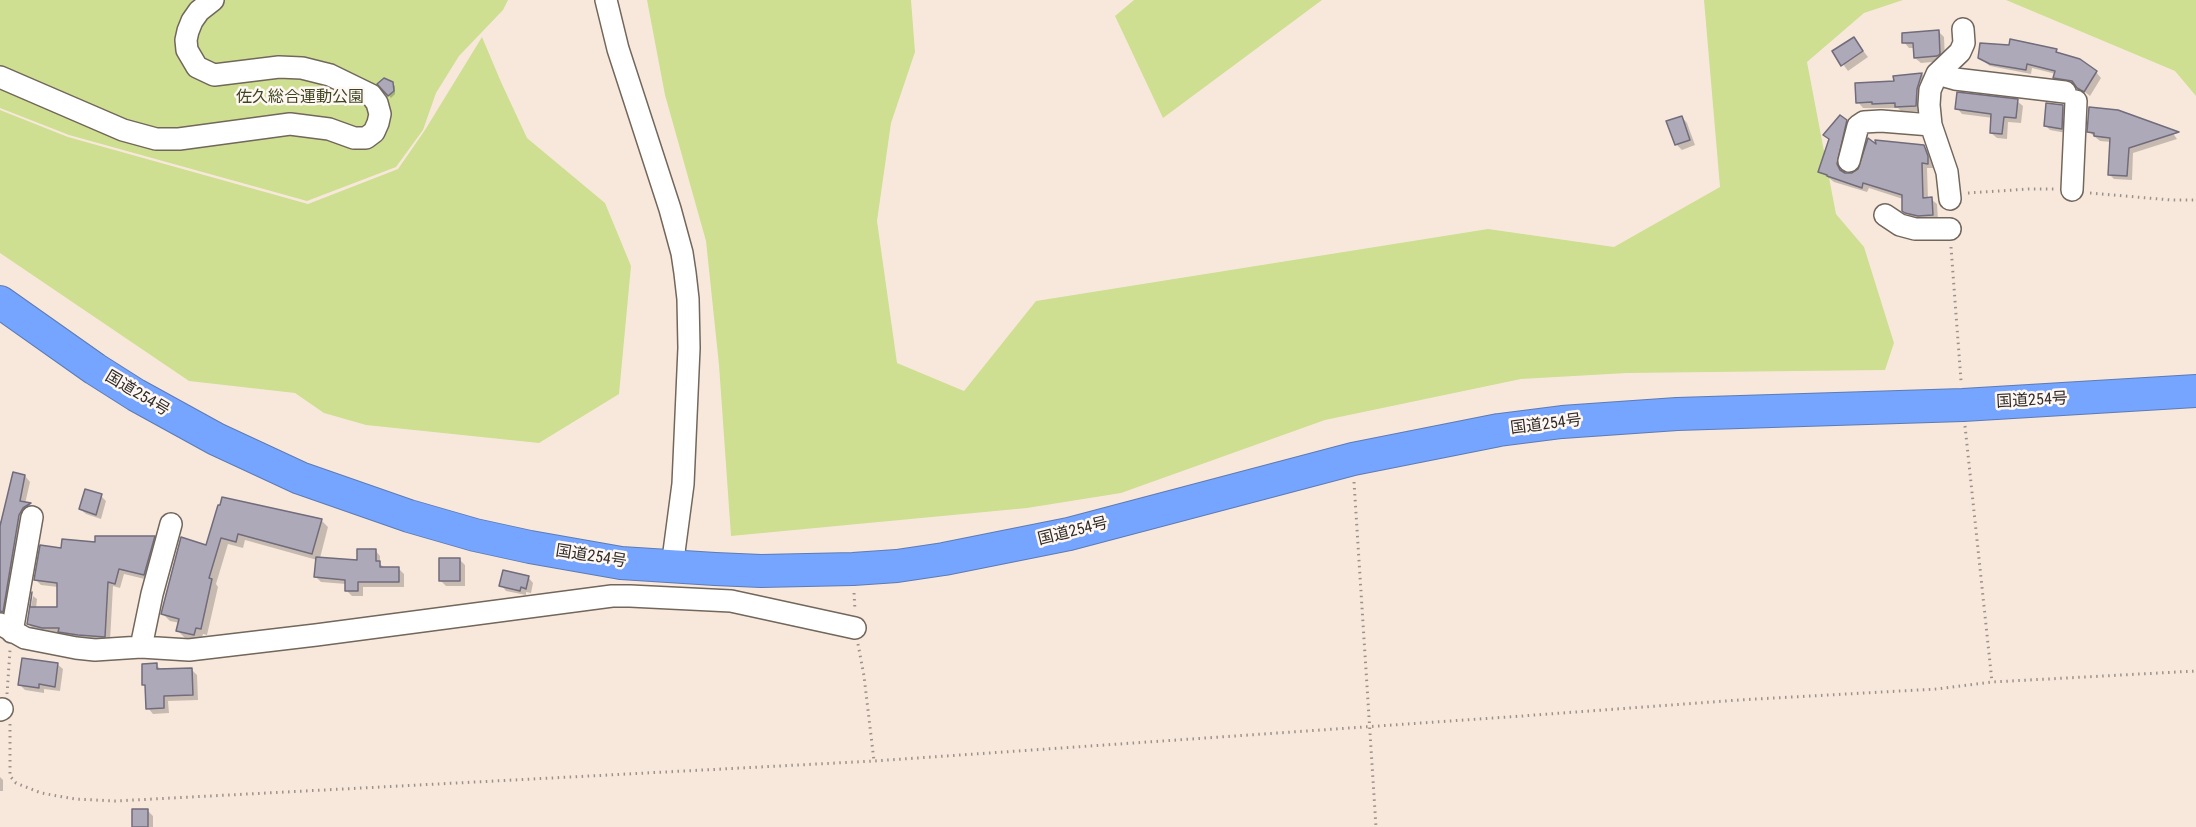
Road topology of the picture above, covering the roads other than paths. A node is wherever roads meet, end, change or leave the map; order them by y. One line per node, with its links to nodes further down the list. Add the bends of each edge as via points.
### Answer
1 (213, 0): 5 (street, via 199,11 188,31 187,50 197,67 214,75 279,67 330,75 371,95 380,114 374,132 366,138 354,138 329,129 290,124 156,139 123,130)
2 (606, 0): 16 (street, via 682,253 688,299 683,484)
3 (1963, 29): 4 (street, via 1960,52)
4 (1937, 74): 6 (street, via 1930,90); 8 (street, via 2071,96)
5 (0, 77)
6 (1931, 125): 7 (street, via 1864,122 1858,126); 9 (street, via 1947,172)
7 (1849, 161)
8 (2072, 190)
9 (1950, 199)
10 (1885, 215): 11 (street, via 1915,229)
11 (1950, 229)
12 (0, 302): 16 (highway, 国道254号, via 136,394 216,439 300,478 475,535 575,556)
13 (2196, 391): 16 (highway, 国道254号, via 1562,422 1499,430 1353,459 1069,534 944,559 853,569 762,571)
14 (32, 517): 17 (street, via 20,596)
15 (171, 524): 19 (street)
16 (672, 567)
17 (6, 628): 19 (street, via 25,638 76,648)
18 (855, 628): 19 (street, via 731,601 612,596 189,650)
19 (141, 647)

